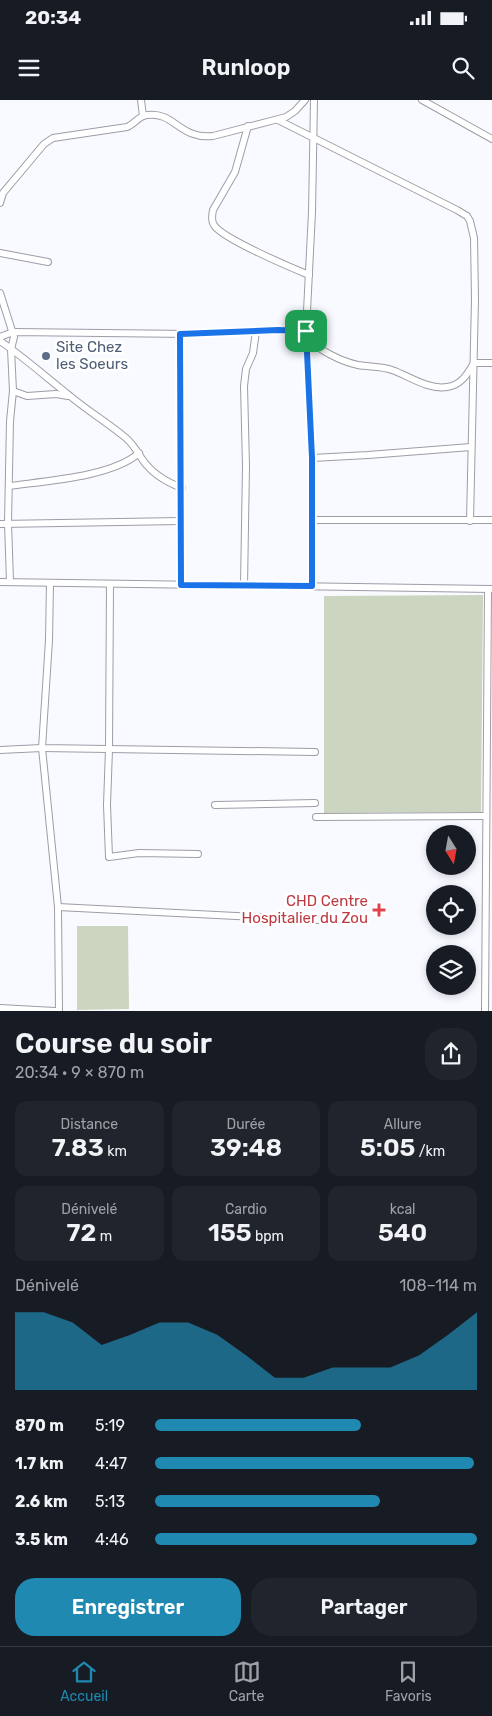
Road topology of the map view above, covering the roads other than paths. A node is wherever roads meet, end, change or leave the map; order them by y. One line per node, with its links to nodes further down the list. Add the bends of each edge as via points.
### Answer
1 (141, 100): 5 (street)
2 (305, 100): 6 (street, via 295,111)
3 (314, 100): 9 (street)
4 (422, 100): 8 (street)
5 (143, 116): 7 (street, via 161,116 190,134 203,137); 10 (street, via 127,127 50,139)
6 (278, 120): 7 (street); 9 (street)
7 (248, 126): 13 (street, via 235,172 213,210 213,225 249,248)
8 (492, 138)
9 (314, 139): 13 (street); 23 (street, via 467,216 474,238)
10 (0, 198)
11 (0, 253): 12 (street)
12 (48, 262)
13 (309, 275): 16 (street)
14 (0, 293): 17 (street)
15 (256, 331): 16 (street); 18 (street); 43 (street, via 244,386)
16 (306, 331): 20 (street)
17 (13, 332): 18 (street); 19 (street); 22 (street)
18 (180, 334): 31 (street)
19 (0, 337)
20 (307, 340): 23 (street, via 347,362 390,369 439,388 464,379); 29 (street)
21 (0, 342): 22 (street)
22 (12, 349): 25 (street); 26 (street)
23 (474, 363): 24 (street); 27 (street)
24 (492, 363)
25 (13, 391): 26 (street, via 28,396 56,394); 30 (street)
26 (71, 397): 28 (street, via 126,438)
27 (471, 446): 29 (street); 35 (street)
28 (139, 452): 30 (street, via 125,463 106,470); 31 (street, via 156,474)
29 (312, 458): 32 (street)
30 (9, 486): 37 (street)
31 (182, 488): 34 (street)
32 (312, 520): 35 (street); 44 (street)
33 (492, 520): 35 (street)
34 (180, 521): 37 (street); 42 (street)
35 (470, 521)
36 (0, 524): 37 (street)
37 (8, 524): 39 (street)
38 (0, 582): 39 (street)
39 (10, 582): 40 (street)
40 (50, 583): 41 (street); 46 (street)
41 (110, 584): 42 (street); 48 (street)
42 (181, 585): 43 (street)
43 (244, 586): 44 (street)
44 (312, 586): 45 (street)
45 (490, 589): 52 (street)
46 (42, 748): 47 (street); 48 (street); 55 (street)
47 (0, 750)
48 (109, 750): 49 (street); 54 (street, via 109,857)
49 (315, 752)
50 (315, 803): 51 (street)
51 (215, 805)
52 (486, 816): 53 (street); 59 (street)
53 (316, 817)
54 (198, 854)
55 (58, 907): 56 (street); 58 (street)
56 (317, 920)
57 (0, 1008): 58 (street)
58 (57, 1011)
59 (485, 1011)

